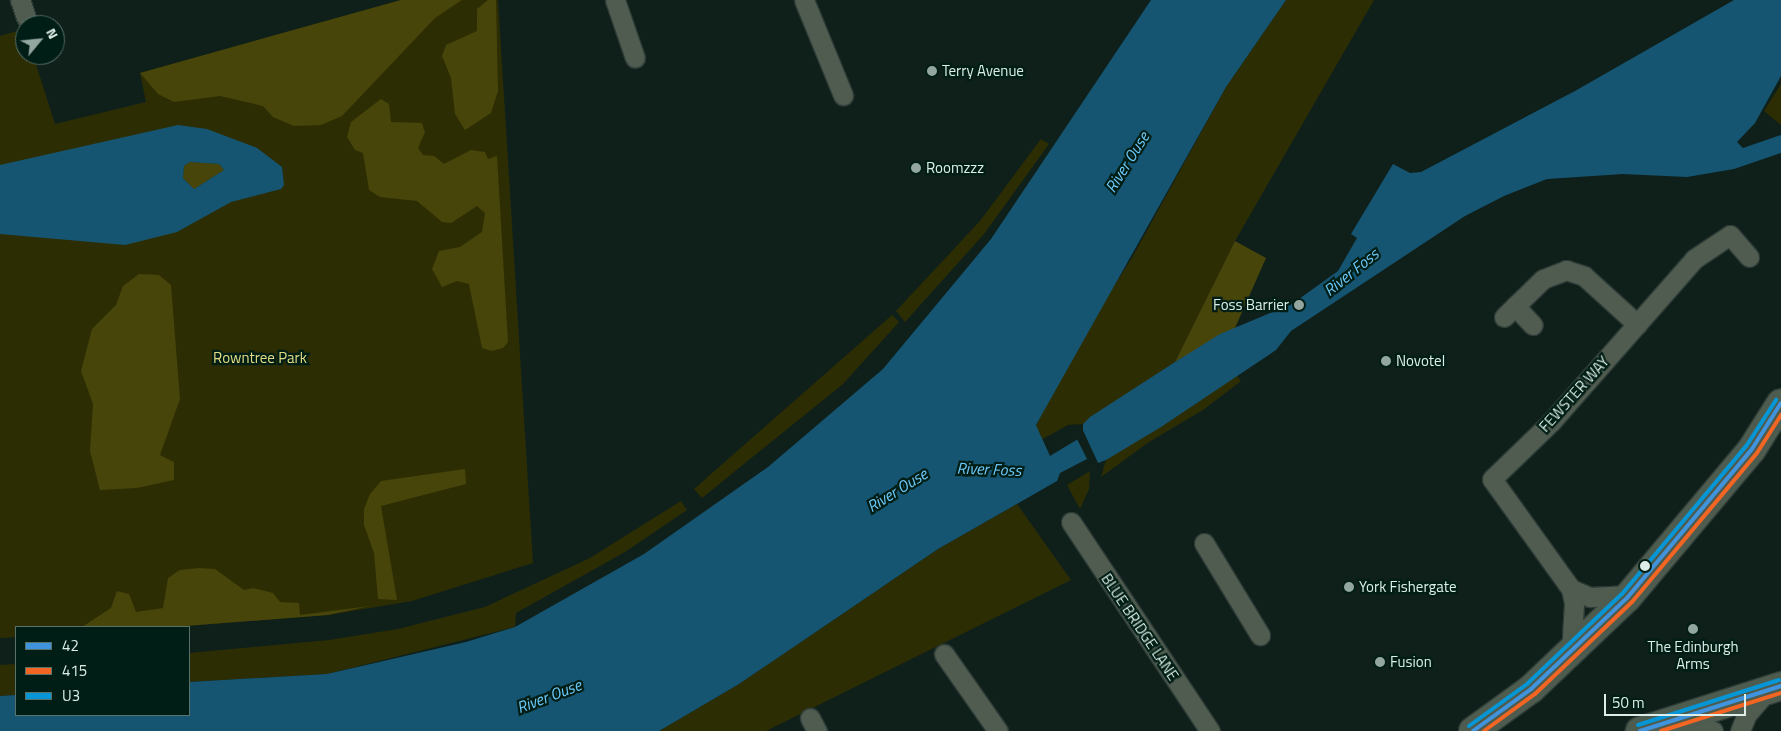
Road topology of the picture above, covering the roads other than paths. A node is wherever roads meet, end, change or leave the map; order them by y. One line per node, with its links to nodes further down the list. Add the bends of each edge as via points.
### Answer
1 (615, 0): 3 (street)
2 (804, 0): 4 (street)
3 (635, 58)
4 (843, 96)
5 (1749, 257): 6 (street, FEWSTER WAY, via 1730,235 1694,259)
6 (1637, 324): 7 (street, via 1584,276 1566,270 1543,279 1510,312); 13 (street, FEWSTER WAY, via 1551,422 1492,479)
7 (1533, 325)
8 (1781, 403): 10 (main road)
9 (1781, 431): 10 (main road)
10 (1752, 449): 14 (main road)
11 (1071, 522): 22 (street, BLUE BRIDGE LANE)
12 (1204, 543): 15 (street)
13 (1570, 588): 14 (street, via 1590,597); 17 (street, FEWSTER WAY, via 1574,603)
14 (1630, 595): 17 (main road)
15 (1260, 635)
16 (944, 654): 21 (street)
17 (1571, 654): 20 (main road)
18 (1773, 689): 19 (main road); 25 (street, via 1747,714)
19 (1680, 720): 23 (main road); 24 (street)
20 (1475, 730)
21 (998, 731)
22 (1210, 731)
23 (1640, 731)
24 (1713, 731)
25 (1740, 731)

